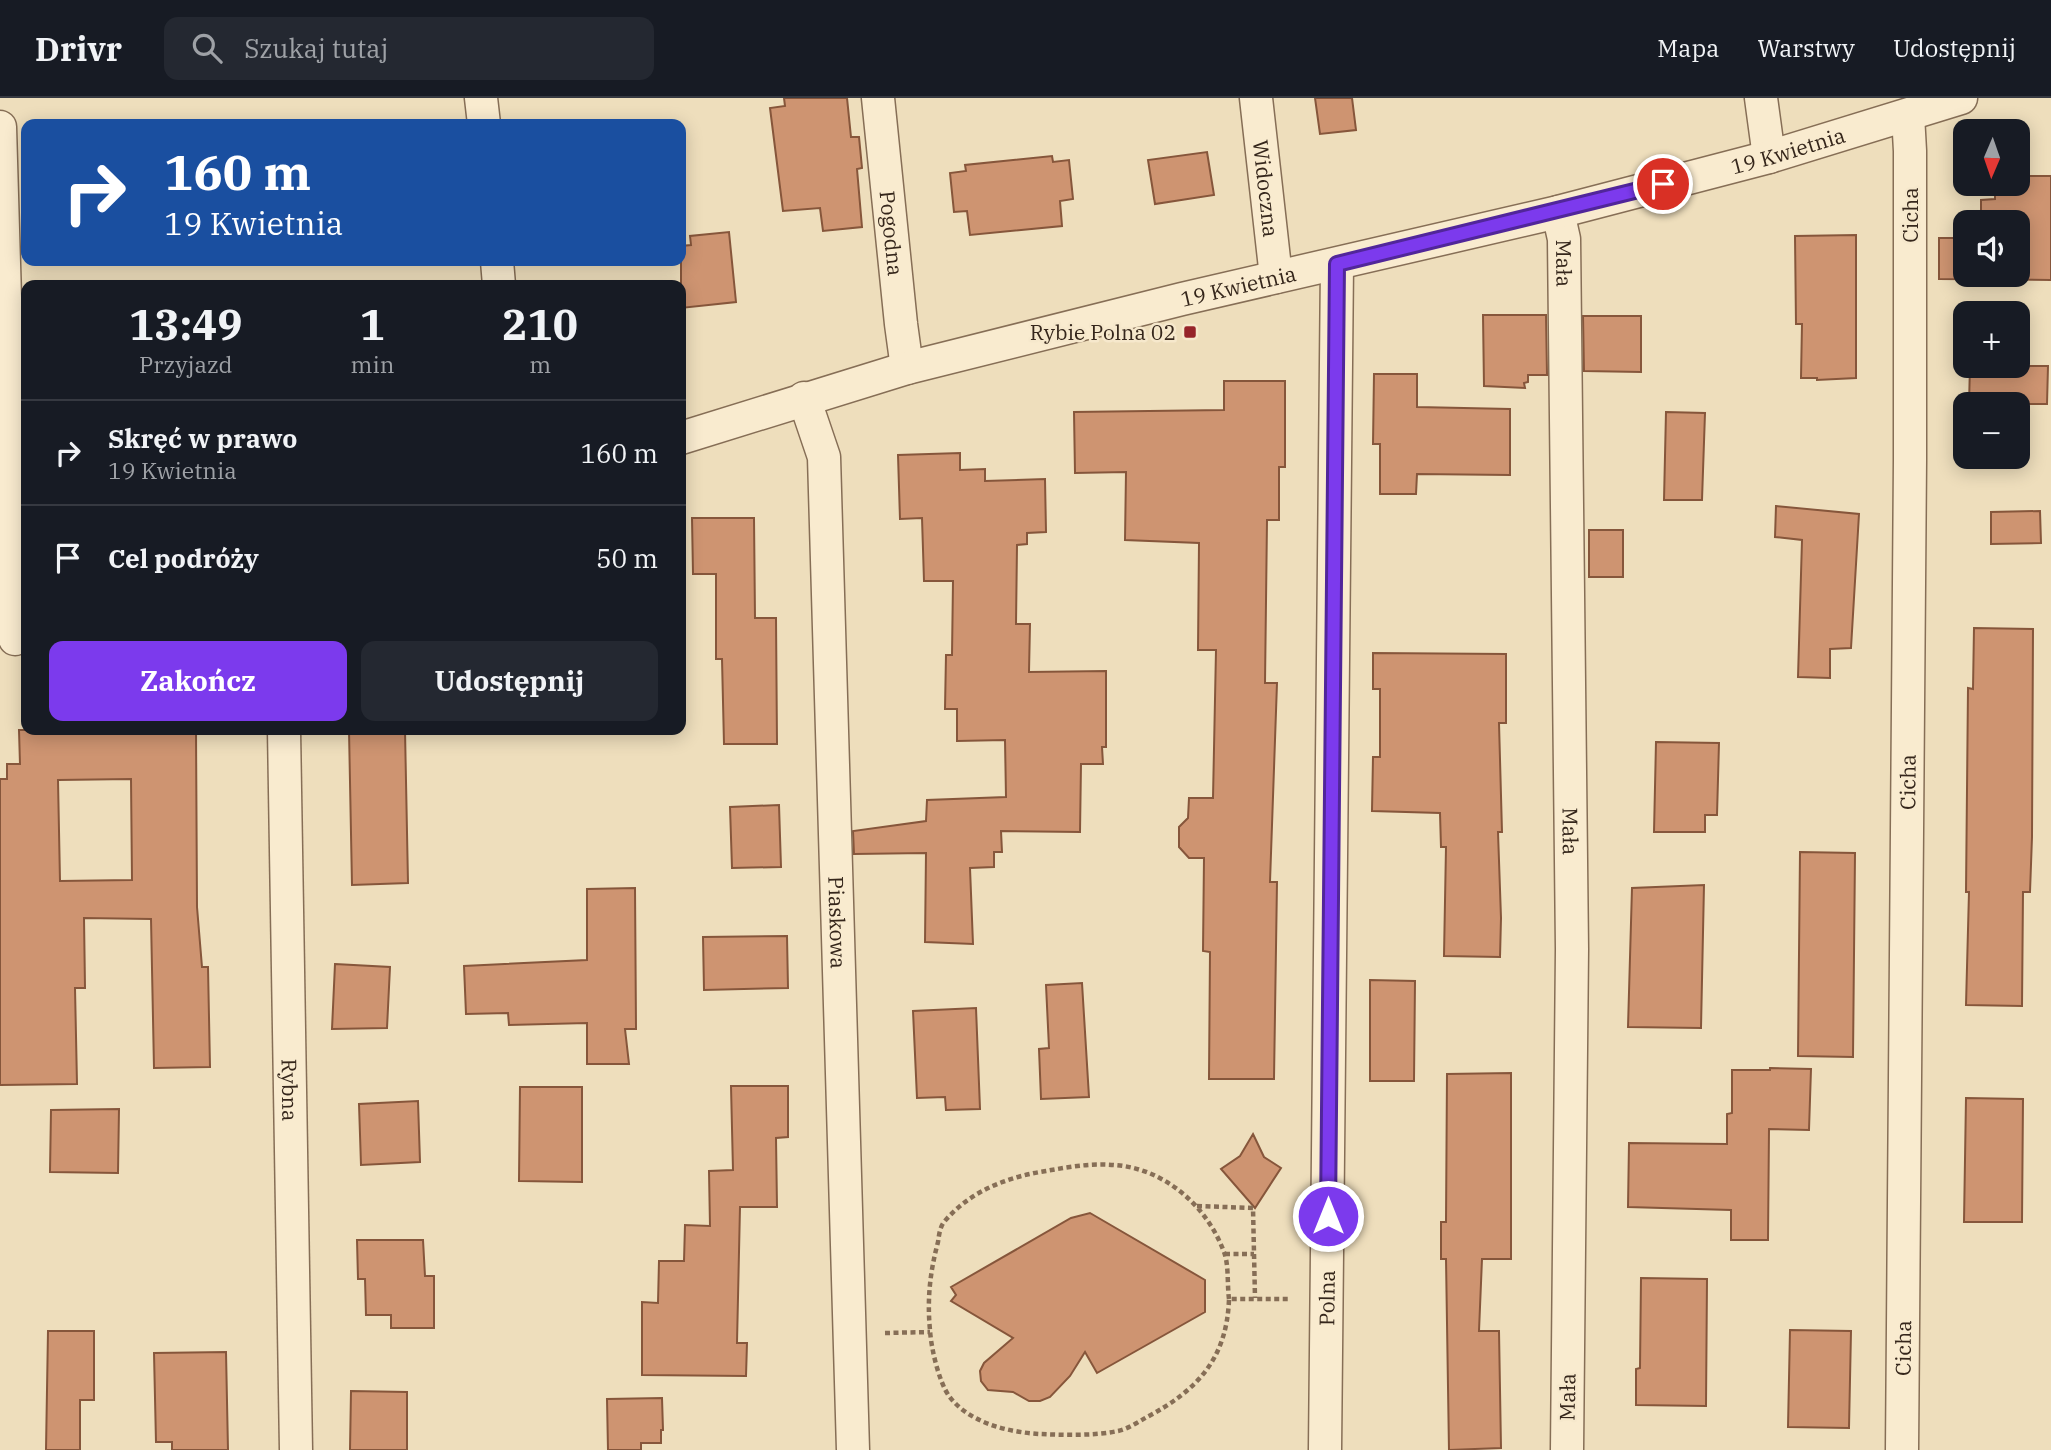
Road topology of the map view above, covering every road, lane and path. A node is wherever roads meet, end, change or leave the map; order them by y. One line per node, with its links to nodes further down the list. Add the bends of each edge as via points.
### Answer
1 (481, 98): 7 (street)
2 (878, 98): 13 (street, Pogodna)
3 (1256, 98): 12 (street, Widoczna)
4 (1761, 98): 9 (street)
5 (1961, 98): 6 (street, 19 Kwietnia)
6 (1908, 115): 9 (street, 19 Kwietnia); 30 (street, Cicha, via 1910,474)
7 (483, 119)
8 (0, 127): 16 (street)
9 (1769, 157): 10 (street, 19 Kwietnia)
10 (1558, 212): 11 (street, 19 Kwietnia); 29 (street, Mała, via 1564,239 1572,949)
11 (1337, 264): 12 (street, 19 Kwietnia); 21 (street, Polna)
12 (1276, 278): 13 (street, 19 Kwietnia)
13 (908, 368): 14 (street, 19 Kwietnia)
14 (804, 398): 15 (street, 19 Kwietnia); 25 (street, Piaskowa, via 824,457)
15 (686, 436)
16 (14, 640)
17 (284, 735): 26 (street, Rybna)
18 (1197, 1206): 19 (path); 20 (path, via 1253,1208); 24 (path, via 1185,1193 1150,1173 1115,1165 1041,1172 979,1191 943,1223 929,1275)
19 (1225, 1254): 20 (path); 23 (path)
20 (1254, 1254): 22 (path)
21 (1327, 1297): 22 (path); 28 (street, Polna)
22 (1255, 1298): 23 (path)
23 (1229, 1299): 24 (path, via 1228,1324 1216,1356 1198,1382 1120,1431 1071,1435 992,1426 966,1412 949,1395)
24 (930, 1332): 25 (path)
25 (850, 1333): 27 (street, Piaskowa)
26 (296, 1450)
27 (853, 1450)
28 (1325, 1450)
29 (1567, 1450)
30 (1902, 1450)

